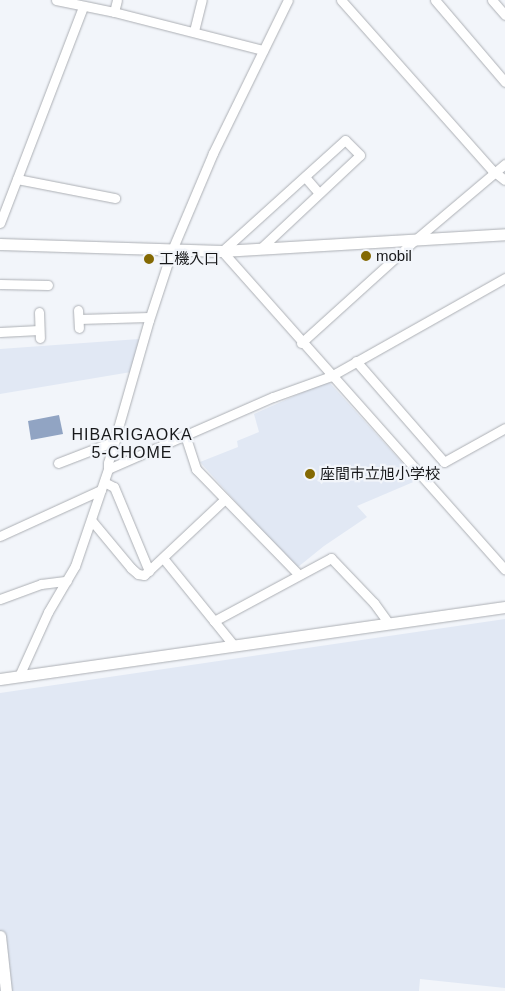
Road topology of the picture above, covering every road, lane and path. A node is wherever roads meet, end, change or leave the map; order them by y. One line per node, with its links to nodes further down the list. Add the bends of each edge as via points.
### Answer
1 (56, 0): 8 (street)
2 (117, 0): 9 (street)
3 (202, 0): 11 (street)
4 (288, 0): 12 (street)
5 (341, 0): 15 (street, via 412,83)
6 (435, 0): 13 (street)
7 (492, 0): 10 (street)
8 (83, 7): 9 (street); 17 (street)
9 (114, 12): 11 (street)
10 (505, 15)
11 (194, 31): 12 (street)
12 (262, 50): 26 (street)
13 (505, 82)
14 (505, 164): 15 (street)
15 (496, 172): 18 (street); 23 (street)
16 (305, 177): 19 (street); 19 (street, via 346,140 360,155); 27 (street)
17 (17, 179): 20 (street); 21 (street)
18 (505, 180)
19 (319, 193): 25 (street)
20 (115, 198)
21 (0, 223)
22 (505, 234): 23 (street)
23 (415, 240): 25 (street); 35 (street)
24 (0, 244): 26 (street)
25 (260, 249): 27 (street)
26 (172, 250): 27 (street); 32 (street)
27 (222, 251): 35 (street)
28 (505, 278): 36 (street)
29 (0, 284): 30 (street)
30 (48, 285)
31 (39, 312): 34 (street, via 39,334)
32 (150, 317): 33 (street); 40 (street)
33 (78, 319)
34 (0, 332)
35 (301, 343): 37 (street)
36 (356, 361): 37 (street); 38 (street, via 444,462)
37 (330, 376): 39 (street); 48 (street)
38 (505, 428)
39 (185, 435): 42 (street); 44 (street, via 196,469)
40 (115, 441): 41 (street); 42 (street)
41 (58, 463)
42 (108, 468): 43 (street)
43 (102, 486): 45 (street); 46 (street); 49 (street, via 114,486)
44 (226, 499): 47 (street); 50 (street)
45 (92, 521): 49 (street, via 131,568 138,574); 51 (street)
46 (0, 536)
47 (163, 558): 49 (street); 54 (street)
48 (505, 570)
49 (149, 571)
50 (298, 574): 54 (street); 55 (street, via 331,558)
51 (66, 581): 52 (street, via 41,584); 57 (street)
52 (0, 599)
53 (505, 607): 55 (street)
54 (214, 621): 56 (street)
55 (390, 624): 56 (street)
56 (234, 646): 57 (street)
57 (19, 676): 58 (street)
58 (0, 679)
59 (0, 936): 60 (street)
60 (6, 991)

